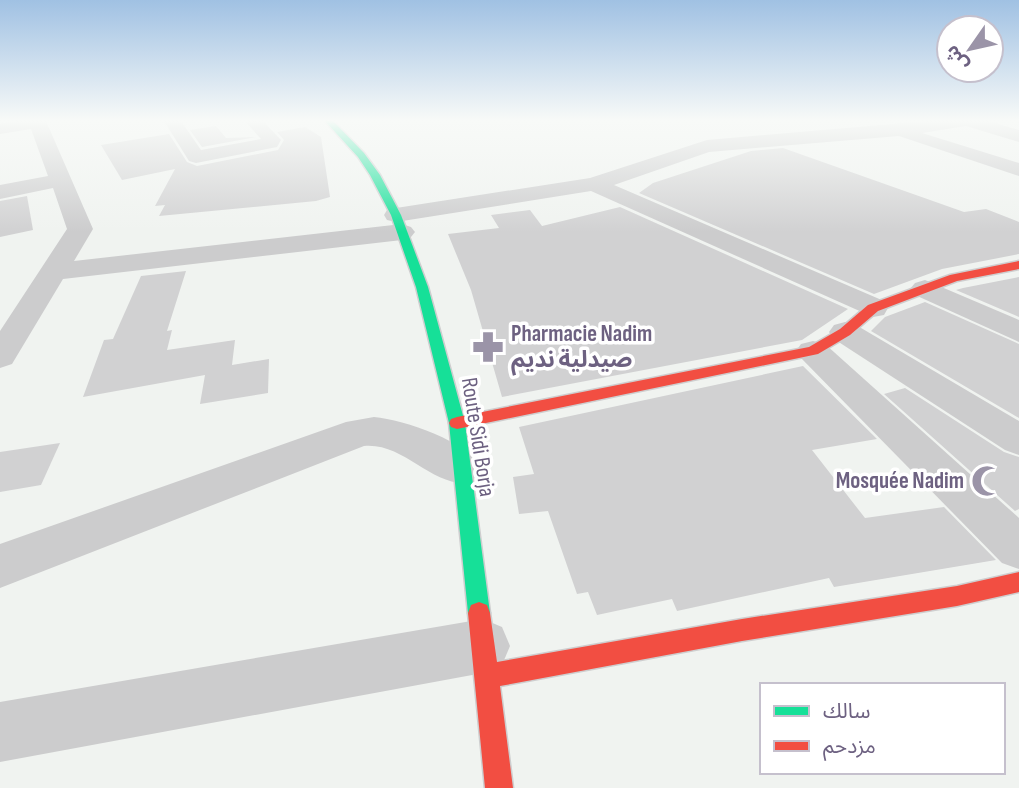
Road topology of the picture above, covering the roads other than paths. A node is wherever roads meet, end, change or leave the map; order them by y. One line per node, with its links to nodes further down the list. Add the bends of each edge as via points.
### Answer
1 (52, 158): 6 (street)
2 (363, 158): 9 (street, Route Sidi Borja)
3 (672, 158): 7 (street)
4 (981, 158): 5 (street)
5 (1019, 170)
6 (61, 180): 8 (street); 11 (street, via 80,229)
7 (594, 184): 9 (street); 13 (street)
8 (0, 192)
9 (399, 224): 11 (street); 17 (street, Route Sidi Borja, via 422,287)
10 (1019, 265): 12 (street)
11 (54, 272): 16 (street)
12 (925, 289): 13 (street); 14 (street)
13 (873, 308): 15 (street)
14 (1019, 332)
15 (829, 341): 17 (street); 18 (street); 20 (street)
16 (0, 357)
17 (457, 423): 19 (street, Route Sidi Borja)
18 (1019, 440)
19 (462, 470): 21 (street, via 380,428 360,432); 23 (street, Route Sidi Borja)
20 (1019, 548)
21 (0, 566)
22 (1019, 582): 23 (street, via 742,630)
23 (485, 661): 24 (street); 25 (street, Route Sidi Borja)
24 (0, 732)
25 (499, 788)

